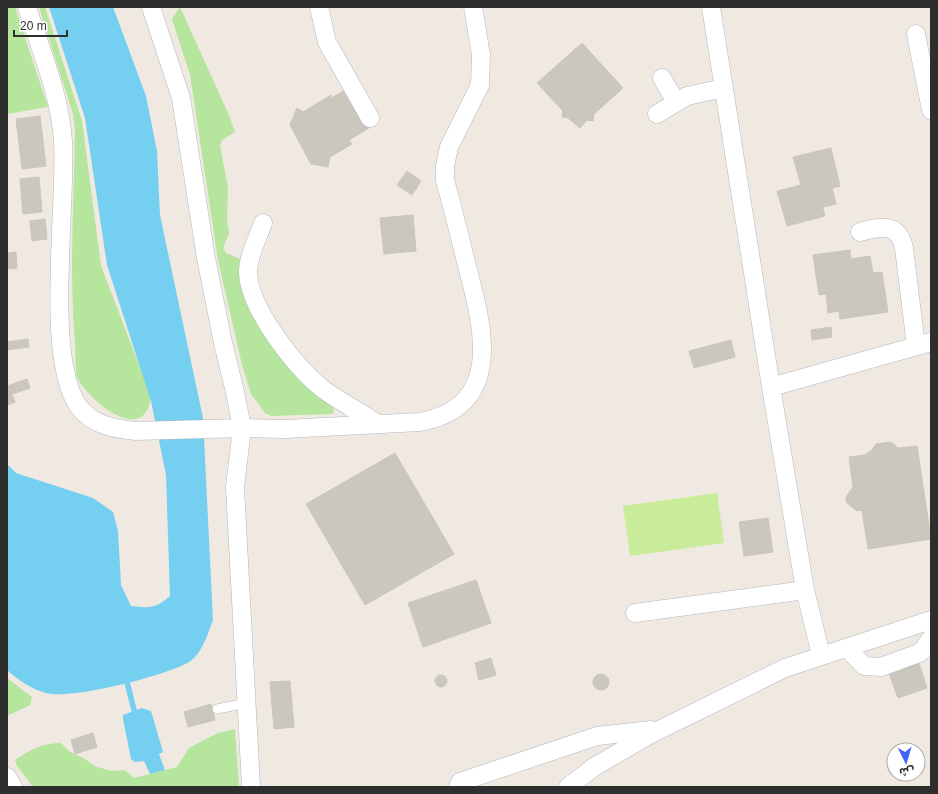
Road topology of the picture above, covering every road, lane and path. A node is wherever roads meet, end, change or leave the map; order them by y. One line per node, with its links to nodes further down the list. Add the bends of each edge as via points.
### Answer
1 (27, 7): 18 (street, via 58,105 63,140 65,172 60,286 62,347 70,391 80,408 93,421 119,429 136,432)
2 (151, 7): 18 (street, via 181,98 206,258)
3 (319, 7): 12 (street, via 327,42)
4 (473, 7): 17 (street, via 481,55 480,85 449,147 445,180 474,290 483,336 479,373 468,398 452,412 420,422)
5 (711, 7): 8 (street)
6 (916, 34): 10 (street)
7 (662, 78): 9 (street)
8 (724, 88): 9 (street, via 699,92); 16 (street)
9 (676, 102): 11 (street)
10 (931, 110)
11 (657, 114)
12 (370, 118)
13 (263, 223): 17 (street, via 248,271 252,292 273,333 305,372 324,389)
14 (860, 232): 15 (street, via 884,227 894,230 900,237)
15 (924, 344): 16 (street)
16 (771, 387): 19 (street)
17 (378, 424): 18 (street, via 285,429)
18 (242, 428): 25 (street, via 235,487)
19 (805, 590): 20 (street); 24 (street)
20 (635, 613)
21 (931, 620): 23 (street)
22 (931, 638): 23 (street, via 919,653 881,667 864,666)
23 (847, 648): 24 (street)
24 (821, 655): 27 (street, via 785,668)
25 (247, 703): 26 (lane); 30 (street)
26 (217, 709)
27 (660, 729): 31 (street, via 597,736 460,782); 32 (street, via 594,767)
28 (7, 778): 29 (street)
29 (13, 787)
30 (251, 787)
31 (458, 787)
32 (568, 787)

